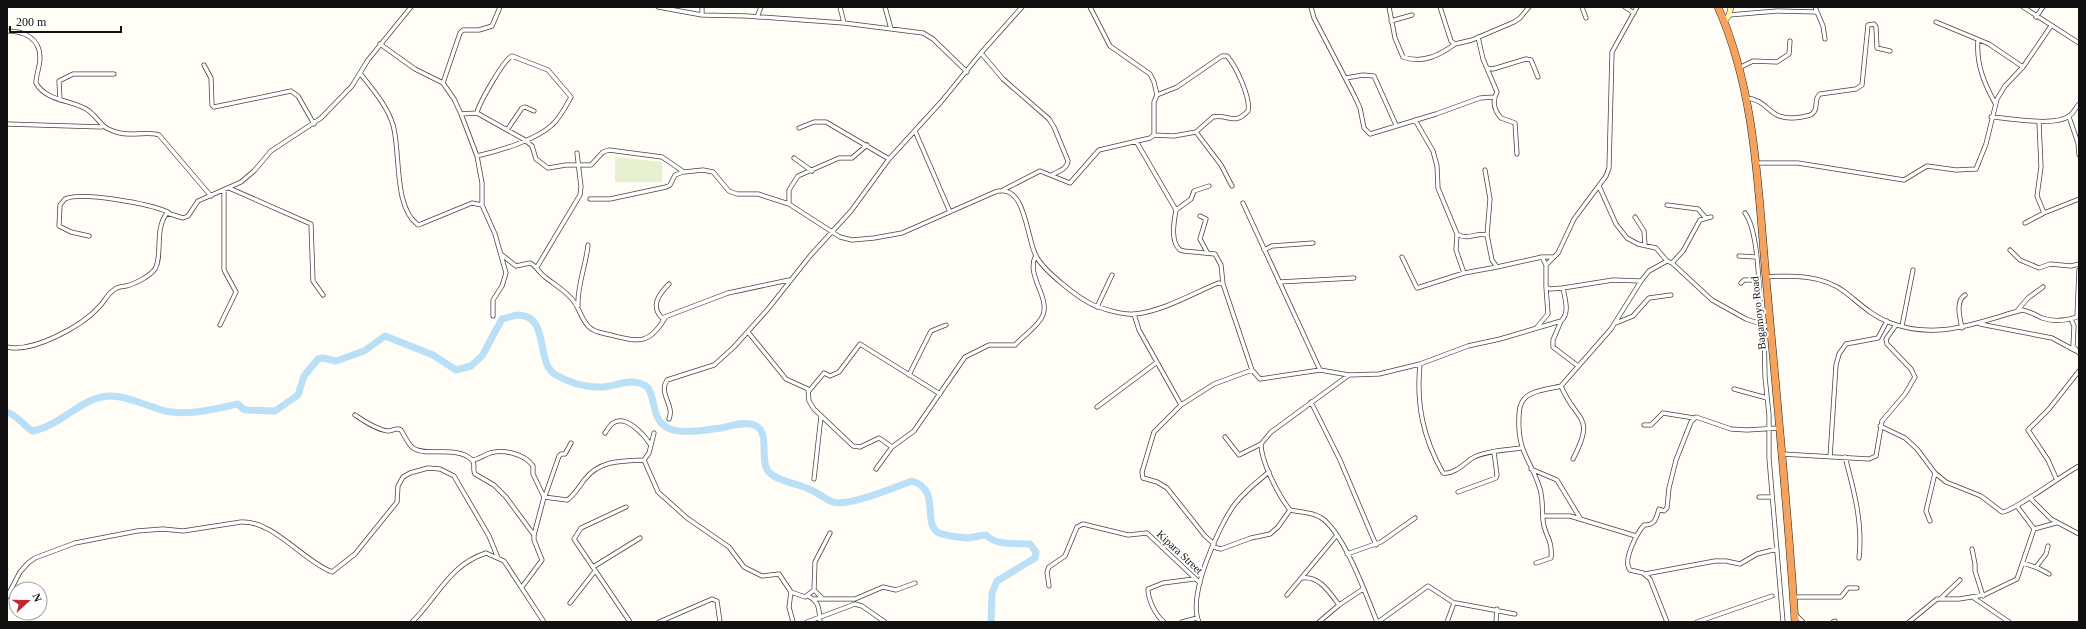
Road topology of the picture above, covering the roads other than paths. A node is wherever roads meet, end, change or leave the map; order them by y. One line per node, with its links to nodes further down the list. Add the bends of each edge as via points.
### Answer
1 (411, 7): 43 (street)
2 (500, 7): 59 (street, via 492,26 479,30 464,30 460,33)
3 (658, 7): 24 (street)
4 (702, 7): 24 (street)
5 (761, 7): 28 (street)
6 (840, 7): 33 (street)
7 (885, 7): 35 (street)
8 (1022, 7): 47 (street)
9 (1090, 7): 60 (street, via 1110,46 1150,74)
10 (1311, 7): 58 (street, via 1314,18)
11 (1389, 7): 30 (street)
12 (1440, 7): 44 (street, via 1450,41)
13 (1528, 7): 37 (street, via 1520,18)
14 (1582, 7): 29 (street)
15 (1625, 7): 23 (street)
16 (1637, 7): 23 (street)
17 (1718, 7): 31 (highway, Bagamoyo Road)
18 (1731, 7): 26 (street)
19 (1815, 7): 22 (street)
20 (2023, 7): 27 (street)
21 (2043, 7): 27 (street)
22 (1817, 12): 26 (street, via 1777,11); 38 (street)
23 (1634, 13): 100 (street, via 1612,52 1610,168)
24 (702, 15): 28 (street)
25 (1412, 15): 30 (street)
26 (1729, 15): 31 (street)
27 (2036, 16): 34 (street)
28 (757, 17): 33 (street)
29 (1586, 18)
30 (1390, 21): 44 (street, via 1400,51 1406,58 1426,60)
31 (1724, 22): 51 (highway, Bagamoyo Road)
32 (1936, 22): 40 (street)
33 (844, 23): 35 (street)
34 (2051, 26): 42 (street); 49 (street)
35 (891, 29): 53 (street, via 928,35)
36 (7, 31): 63 (street, via 22,32 32,38 40,57 36,85)
37 (1478, 37): 39 (street); 45 (street)
38 (1825, 39)
39 (1472, 40): 44 (street); 45 (street)
40 (1978, 40): 49 (street, via 1989,44); 64 (street, via 1978,61 1983,82)
41 (1790, 41): 51 (street, via 1789,54 1777,62 1753,62)
42 (2079, 43)
43 (380, 44): 54 (street); 59 (street, via 415,69)
44 (1456, 44)
45 (1479, 45): 50 (street)
46 (1890, 51): 62 (street, via 1877,48 1876,26 1868,25 1862,85 1856,89 1820,94 1817,97 1816,110 1807,116 1788,119 1778,117 1756,99)
47 (981, 53): 53 (street); 97 (street, via 1003,79 1054,127 1068,165)
48 (204, 66): 74 (street, via 211,78 214,107 291,91 298,96)
49 (2023, 67): 64 (street, via 2005,86)
50 (1487, 68): 52 (street); 56 (street)
51 (1739, 68): 62 (highway, Bagamoyo Road)
52 (1493, 69): 56 (street); 57 (street, via 1526,59 1531,60)
53 (967, 72): 79 (street)
54 (360, 73): 74 (street, via 352,86); 108 (street, via 380,99 393,125 402,194 413,221 418,225 472,203)
55 (114, 74): 63 (street, via 67,76 59,81)
56 (1489, 75): 61 (street, via 1497,92)
57 (1538, 77)
58 (1346, 78): 75 (street, via 1374,76); 75 (street, via 1360,108 1366,132 1370,134)
59 (443, 83): 68 (street)
60 (1157, 95): 80 (street, via 1177,87 1222,56 1227,56 1249,101 1248,111 1237,119 1213,116); 81 (street, via 1154,102)
61 (1494, 97): 71 (street, via 1480,98); 87 (street, via 1499,116 1515,122)
62 (1746, 98): 92 (highway, Bagamoyo Road)
63 (60, 100): 76 (street, via 88,110)
64 (1995, 103): 69 (street)
65 (2079, 104): 70 (street)
66 (534, 111): 78 (street, via 522,108)
67 (477, 113): 68 (street); 78 (street); 82 (street, via 498,72 509,57 514,56 548,70 571,97 552,126)
68 (461, 114): 89 (street)
69 (1991, 117): 72 (street); 92 (street, via 1986,144 1976,170 1927,166 1904,180 1798,163)
70 (2069, 117): 72 (street); 84 (street)
71 (1415, 120): 75 (street); 122 (street, via 1433,151 1438,188)
72 (2039, 122): 115 (street, via 2041,167 2037,196)
73 (7, 124): 76 (street)
74 (314, 124): 101 (street, via 271,151 248,176)
75 (1396, 125)
76 (102, 127): 104 (street, via 130,135 159,135)
77 (799, 128): 85 (street, via 814,122 826,122)
78 (506, 130): 82 (street)
79 (915, 131): 91 (street); 113 (street)
80 (1196, 132): 81 (street, via 1174,136); 99 (street, via 1221,165)
81 (1154, 135): 83 (street)
82 (525, 140): 89 (street); 93 (street, via 532,146 536,159 548,168)
83 (1136, 141): 97 (street, via 1099,150 1070,183); 111 (street)
84 (2078, 143): 88 (street)
85 (867, 145): 91 (street); 95 (street, via 852,158 841,158)
86 (578, 153): 93 (street)
87 (1517, 154)
88 (2079, 154)
89 (477, 156): 108 (street, via 482,183)
90 (794, 158): 95 (street)
91 (890, 159): 121 (street, via 851,211)
92 (1755, 163): 148 (highway, Bagamoyo Road)
93 (578, 165): 96 (street, via 591,165 605,151 612,151 662,157); 143 (street, via 581,187 578,200)
94 (1485, 170): 123 (street, via 1490,199)
95 (812, 171): 109 (street, via 795,178 790,190)
96 (684, 172): 105 (street, via 675,175 666,187 610,199); 109 (street, via 713,172 726,188 733,192 758,194)
97 (1052, 175): 103 (street, via 1040,171)
98 (1209, 186): 111 (street, via 1194,191 1191,198)
99 (1232, 186)
100 (1599, 186): 127 (street, via 1619,228 1631,242); 136 (street, via 1574,218)
101 (229, 188): 102 (street); 160 (street, via 311,224 313,281)
102 (224, 190): 104 (street); 174 (street, via 224,270 236,292)
103 (1003, 190): 113 (street); 132 (street, via 1013,195 1021,206)
104 (211, 196): 112 (street, via 195,203 186,218)
105 (590, 199)
106 (2079, 199): 115 (street)
107 (1243, 203): 128 (street)
108 (482, 204): 131 (street)
109 (789, 204): 121 (street)
110 (1667, 205): 118 (street, via 1698,209)
111 (1176, 210): 130 (street, via 1174,225 1177,248 1184,251)
112 (168, 212): 124 (street, via 157,207 123,201 81,197 65,199 60,205 59,226); 182 (street, via 162,221 157,262 153,271 129,285 110,292 99,307 71,330 33,345 15,349)
113 (950, 212): 121 (street, via 887,237 852,240)
114 (1745, 213): 137 (street, via 1752,226)
115 (2044, 213): 120 (street)
116 (1200, 216): 130 (street, via 1206,219 1200,239)
117 (1635, 217): 127 (street, via 1644,231)
118 (1705, 217): 119 (street); 139 (street, via 1700,220)
119 (1711, 217)
120 (2025, 223)
121 (831, 232): 150 (street)
122 (1458, 234): 123 (street, via 1466,238); 146 (street, via 1456,250)
123 (1486, 235): 142 (street, via 1492,260)
124 (89, 236)
125 (1313, 243): 128 (street, via 1272,246)
126 (588, 245): 164 (street, via 586,265 579,288)
127 (1645, 245): 138 (street, via 1656,248)
128 (1264, 250): 153 (street)
129 (2010, 250): 140 (street, via 2023,261 2039,268 2050,264)
130 (1206, 252): 156 (street, via 1217,256)
131 (502, 254): 143 (street, via 516,266 530,263); 167 (street, via 505,279 493,300)
132 (1036, 256): 163 (street, via 1069,288); 195 (street, via 1033,263 1034,274 1044,306 1041,320 1015,345 989,345 971,353 958,366)
133 (1740, 256): 137 (street)
134 (1402, 257): 146 (street, via 1417,288)
135 (1542, 257): 136 (street); 141 (street); 142 (street)
136 (1555, 257): 141 (street)
137 (1756, 257): 152 (street)
138 (1667, 261): 139 (street); 151 (street, via 1649,271)
139 (1672, 263): 176 (street, via 1712,300 1746,319)
140 (2079, 264)
141 (1546, 265): 158 (street)
142 (1497, 266): 146 (street)
143 (537, 267): 164 (street, via 544,277 572,299)
144 (1913, 270): 178 (street)
145 (2079, 270): 169 (street, via 2077,317)
146 (1464, 273)
147 (1112, 275): 163 (street)
148 (1766, 277): 171 (street, via 1804,277 1835,285 1864,309); 176 (highway, Bagamoyo Road)
149 (1354, 278): 153 (street)
150 (789, 280): 168 (street, via 705,300); 181 (street)
151 (1641, 280): 159 (street, via 1613,280); 172 (street)
152 (1758, 280): 154 (street, via 1744,280); 176 (street)
153 (1279, 282): 188 (street)
154 (1740, 283)
155 (669, 284): 168 (street, via 658,295 657,300 659,314)
156 (1224, 284): 166 (street, via 1218,283 1168,304); 187 (street)
157 (2043, 286): 165 (street)
158 (1546, 287): 159 (street); 179 (street, via 1548,314)
159 (1563, 288): 170 (street, via 1566,312)
160 (323, 295)
161 (1671, 295): 172 (street, via 1649,298 1633,316)
162 (1965, 295): 180 (street, via 1959,303)
163 (1097, 306): 166 (street)
164 (578, 310): 168 (street, via 594,331 632,341 649,338)
165 (2016, 312): 169 (street, via 2031,312 2050,320); 173 (street)
166 (1134, 314): 184 (street)
167 (493, 316)
168 (665, 318)
169 (2071, 319): 183 (street, via 2074,326 2073,346)
170 (1560, 321): 179 (street); 186 (street, via 1553,347)
171 (1887, 321): 177 (street); 218 (street, via 1878,338 1846,344 1839,354 1836,365)
172 (1616, 323): 186 (street)
173 (1979, 324): 180 (street); 183 (street, via 2052,338)
174 (220, 325)
175 (946, 325): 190 (street, via 931,331)
176 (1765, 325): 196 (street); 206 (highway, Bagamoyo Road)
177 (1896, 325): 178 (street); 205 (street, via 1886,339 1887,344 1911,369 1915,377)
178 (1902, 326): 180 (street, via 1931,331)
179 (1536, 328): 185 (street, via 1450,351)
180 (1962, 328)
181 (748, 332): 194 (street, via 786,379 803,385); 203 (street, via 719,362 667,380 664,388 672,411)
182 (7, 347)
183 (2077, 352)
184 (1156, 363): 198 (street); 199 (street)
185 (1420, 364): 191 (street, via 1379,374); 216 (street, via 1420,413 1444,473 1464,465 1472,458)
186 (1578, 366): 192 (street)
187 (1252, 370): 188 (street, via 1257,377 1266,380); 198 (street, via 1214,384)
188 (1320, 370): 191 (street)
189 (2079, 371): 228 (street, via 2049,409 2028,430 2048,460)
190 (908, 375): 194 (street, via 860,344 839,372 830,376 824,373); 195 (street)
191 (1349, 375): 197 (street)
192 (1561, 386): 215 (street, via 1529,395 1522,402 1518,424); 220 (street, via 1585,426 1583,439)
193 (1734, 389): 196 (street)
194 (809, 392): 201 (street, via 811,405)
195 (940, 394): 214 (street, via 914,431)
196 (1767, 398): 207 (street)
197 (1311, 402): 213 (street, via 1271,432); 251 (street, via 1340,460)
198 (1181, 405): 250 (street, via 1154,432 1141,476 1167,488)
199 (1097, 407)
200 (355, 415): 221 (street, via 376,427 389,431 401,430 411,446 420,452 446,451)
201 (821, 416): 214 (street, via 857,448 879,438); 229 (street)
202 (1694, 418): 204 (street, via 1663,413 1651,425); 207 (street, via 1703,418 1731,429); 248 (street, via 1676,460 1667,508 1664,511 1659,509 1654,522 1649,526 1644,525)
203 (669, 419)
204 (1644, 425)
205 (1880, 426): 219 (street, via 1876,456 1869,459); 227 (street, via 1905,438)
206 (1779, 428): 207 (street); 217 (highway, Bagamoyo Road)
207 (1769, 429): 233 (street)
208 (605, 433): 212 (street, via 613,423 620,421 635,427)
209 (654, 433): 212 (street)
210 (1225, 437): 213 (street, via 1239,455)
211 (571, 443): 231 (street, via 565,454 559,456)
212 (650, 444): 222 (street, via 649,453)
213 (1261, 444): 226 (street)
214 (892, 447): 224 (street)
215 (1521, 448): 216 (street); 225 (street)
216 (1494, 452): 230 (street, via 1496,478)
217 (1781, 454): 218 (street); 282 (highway, Bagamoyo Road)
218 (1830, 457): 219 (street)
219 (1845, 458): 257 (street, via 1858,513)
220 (1573, 459)
221 (473, 460): 231 (street, via 502,452 523,457 533,466 533,474); 247 (street, via 475,474 494,485 506,497)
222 (644, 460): 231 (street, via 617,461 600,466 590,473 567,500); 275 (street, via 654,487 663,497 692,522 729,547 749,571 762,576 782,575)
223 (2079, 466): 228 (street)
224 (876, 469)
225 (1531, 469): 238 (street, via 1540,488); 240 (street, via 1557,480)
226 (1269, 472): 237 (street); 250 (street, via 1249,488 1236,503)
227 (1935, 473): 235 (street, via 1946,482 1981,496 2002,512); 241 (street, via 1926,511)
228 (2056, 478): 234 (street)
229 (814, 479)
230 (1458, 492)
231 (544, 497): 247 (street)
232 (1759, 497): 233 (street)
233 (1772, 497): 253 (street)
234 (2030, 498): 235 (street); 242 (street)
235 (2017, 506): 243 (street)
236 (626, 507): 260 (street, via 581,528 574,536 575,543)
237 (1290, 510): 245 (street, via 1321,517); 250 (street, via 1270,534 1221,549)
238 (1543, 516): 240 (street); 258 (street, via 1550,541 1551,558)
239 (1415, 518): 251 (street)
240 (1580, 518): 248 (street)
241 (1930, 521)
242 (2056, 523): 243 (street); 246 (street)
243 (2034, 529): 259 (street)
244 (830, 534): 274 (street, via 815,562)
245 (1336, 534): 255 (street); 265 (street)
246 (2079, 534)
247 (534, 535): 271 (street, via 542,560)
248 (1636, 536): 263 (street, via 1629,556 1628,569)
249 (640, 538): 260 (street)
250 (1214, 545): 269 (street)
251 (1376, 545): 255 (street)
252 (2048, 546): 261 (street, via 2046,554)
253 (1777, 549): 263 (street, via 1757,554 1740,564 1715,560); 277 (street)
254 (1972, 549): 280 (street, via 1974,571)
255 (1347, 554): 273 (street)
256 (498, 558): 271 (street, via 504,562); 281 (street, via 489,536 454,476 440,469 428,468 403,477 399,483 397,502 350,559 332,572 264,526 241,522 183,531 137,530 76,543 35,558 20,572); 297 (street, via 486,553 463,564)
257 (1859, 558)
258 (1536, 563)
259 (2023, 563): 261 (street); 280 (street, via 2016,580)
260 (592, 567): 262 (street)
261 (2036, 567): 264 (street)
262 (595, 571): 287 (street); 299 (street)
263 (1645, 574): 313 (street, via 1650,579)
264 (2049, 574)
265 (1302, 578): 276 (street); 289 (street, via 1317,580)
266 (1194, 579): 269 (street, Kipara Street); 270 (street, Kipara Street, via 1147,533 1128,535 1083,524 1077,527 1065,556 1049,567); 306 (street, via 1163,583 1148,590 1155,610)
267 (1960, 580): 286 (street)
268 (915, 583): 284 (street, via 896,590 883,587 854,599)
269 (1200, 583): 295 (street)
270 (1049, 586)
271 (522, 587): 298 (street)
272 (1857, 588): 282 (street, via 1848,588 1841,597)
273 (1364, 589): 289 (street); 310 (street)
274 (814, 590): 278 (street); 284 (street)
275 (791, 592): 278 (street, via 801,597); 302 (street, via 789,607)
276 (1287, 595)
277 (1780, 595): 279 (street); 315 (street)
278 (808, 596): 283 (street)
279 (1772, 596): 293 (street); 314 (street)
280 (1983, 596): 285 (street)
281 (7, 597)
282 (1793, 597): 291 (highway, Bagamoyo Road)
283 (814, 598): 284 (street); 294 (street, via 819,605)
284 (822, 598)
285 (1974, 598): 286 (street); 319 (street)
286 (1940, 599): 318 (street)
287 (570, 603)
288 (1454, 603): 290 (street); 310 (street, via 1428,586); 311 (street)
289 (1339, 605): 309 (street)
290 (1497, 609): 292 (street); 312 (street)
291 (1794, 613): 316 (highway, Bagamoyo Road); 317 (street)
292 (1515, 614)
293 (1713, 614)
294 (820, 616): 296 (street, via 855,604 862,606); 303 (street); 304 (street)
295 (1197, 618): 307 (street); 308 (street)
296 (879, 620): 305 (street)
297 (412, 622)
298 (544, 622)
299 (630, 622)
300 (659, 622): 301 (street, via 712,599 717,601)
301 (720, 622)
302 (793, 622)
303 (807, 622)
304 (820, 622)
305 (885, 622)
306 (1164, 622)
307 (1182, 622)
308 (1199, 622)
309 (1320, 622)
310 (1377, 622)
311 (1447, 622)
312 (1496, 622)
313 (1667, 622)
314 (1697, 622)
315 (1783, 622)
316 (1795, 622)
317 (1803, 622)
318 (1909, 622)
319 (2009, 622)

